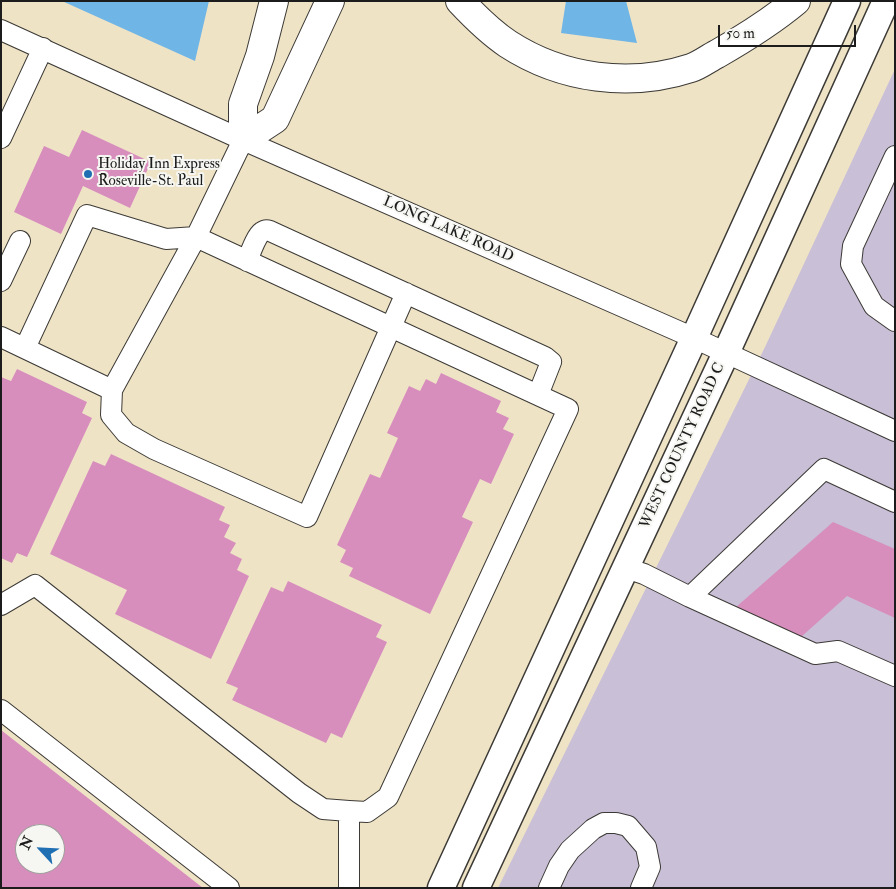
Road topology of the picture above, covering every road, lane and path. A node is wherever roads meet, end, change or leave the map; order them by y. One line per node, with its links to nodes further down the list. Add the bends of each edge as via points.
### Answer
1 (274, 1): 10 (highway, via 243,104)
2 (330, 1): 10 (highway, via 275,118)
3 (460, 1): 4 (highway, via 488,29 535,59 600,77 632,78 664,75 692,67 743,40)
4 (796, 1)
5 (847, 1): 20 (main road)
6 (886, 1): 22 (main road, WEST COUNTY ROAD C)
7 (1, 30): 8 (street, LONG LAKE ROAD)
8 (43, 48): 9 (street); 10 (street, LONG LAKE ROAD)
9 (1, 138)
10 (243, 140): 12 (street); 20 (street, LONG LAKE ROAD)
11 (895, 156): 17 (street, via 853,246 851,264 874,306)
12 (196, 237): 14 (street); 21 (street, via 166,239 87,215); 23 (street)
13 (20, 241): 15 (street)
14 (247, 261): 16 (street, via 258,236 266,230); 18 (street)
15 (1, 281)
16 (406, 293): 18 (street); 24 (street, via 545,357 551,362)
17 (895, 321)
18 (392, 327): 23 (street, via 307,517 154,449 126,433 111,416); 24 (street)
19 (1, 337): 21 (street)
20 (694, 338): 22 (street, LONG LAKE ROAD); 35 (main road)
21 (25, 348): 23 (street)
22 (726, 353): 25 (street, LONG LAKE ROAD); 27 (main road, WEST COUNTY ROAD C)
23 (112, 390)
24 (538, 395): 32 (street, via 568,409 388,797 367,812)
25 (895, 431)
26 (895, 502): 28 (street, via 824,469)
27 (626, 568): 28 (street); 36 (main road, WEST COUNTY ROAD C)
28 (690, 597): 30 (street, via 815,654 838,651)
29 (1, 605): 32 (street, via 35,585 299,793 323,809)
30 (895, 676)
31 (1, 710): 33 (street)
32 (349, 811): 34 (street)
33 (229, 888)
34 (348, 888)
35 (441, 888)
36 (476, 888)
37 (549, 888): 38 (street, via 570,850 604,823 628,826 646,847 650,867)
38 (641, 888)

